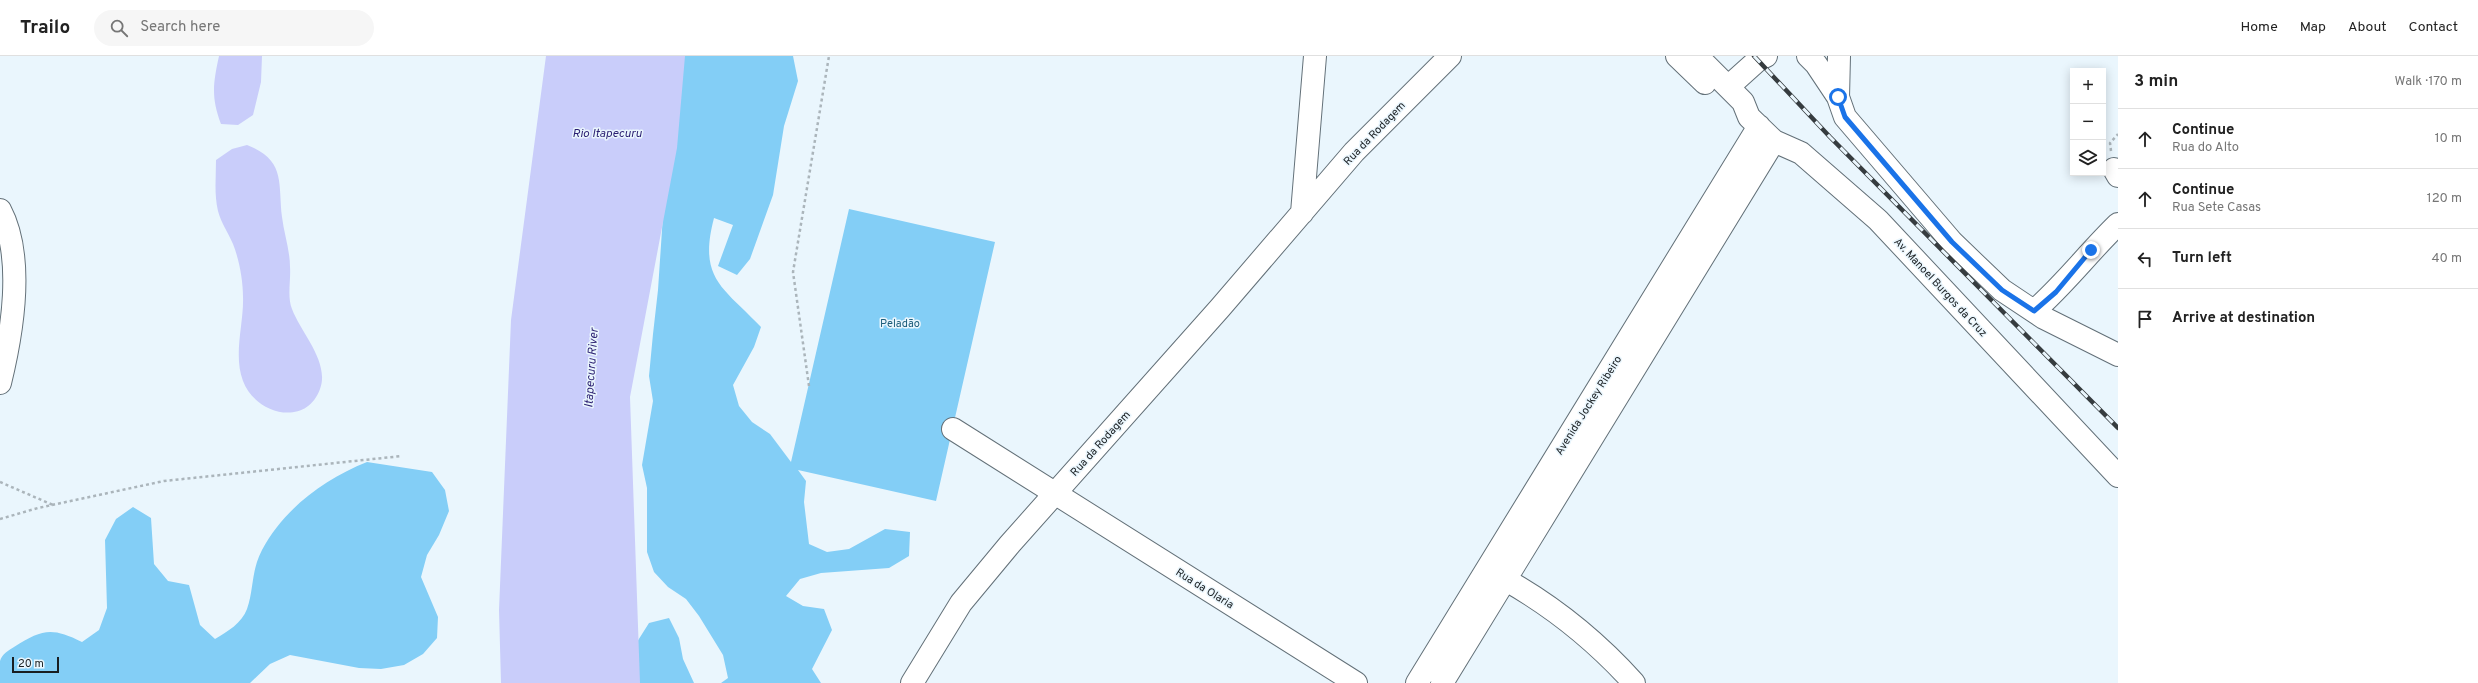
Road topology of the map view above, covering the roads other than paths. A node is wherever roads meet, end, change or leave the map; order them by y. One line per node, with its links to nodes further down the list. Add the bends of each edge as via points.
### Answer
1 (1315, 56): 13 (street)
2 (1450, 56): 13 (street, Rua da Rodagem, via 1354,152)
3 (1677, 56): 10 (street, via 1737,114)
4 (1697, 56): 8 (street)
5 (1766, 56): 8 (street)
6 (1808, 56): 9 (street, via 1816,64)
7 (1839, 56): 9 (street)
8 (1728, 87): 10 (street, via 1743,102)
9 (1841, 107): 15 (street, via 1952,242 2002,290)
10 (1754, 121): 11 (street, Av. Manoel Burgos da Cruz); 24 (street, Avenida Jockey Ribeiro)
11 (1774, 141): 19 (street, Av. Manoel Burgos da Cruz, via 1801,153 1878,220); 21 (street, Avenida Jockey Ribeiro)
12 (0, 210): 17 (street, via 5,219 14,264 10,323)
13 (1302, 213): 20 (street, Rua da Rodagem)
14 (2118, 224): 15 (street, via 2091,250 2056,292)
15 (2034, 311): 16 (street)
16 (2118, 355)
17 (0, 383)
18 (953, 429): 20 (street, Rua da Olaria)
19 (2118, 476)
20 (1055, 494): 22 (street, Rua da Rodagem, via 961,603); 23 (street, Rua da Olaria)
21 (1506, 580): 25 (street, Avenida Jockey Ribeiro); 26 (street, via 1538,598 1607,654)
22 (912, 683)
23 (1356, 683)
24 (1417, 683)
25 (1442, 683)
26 (1634, 683)

